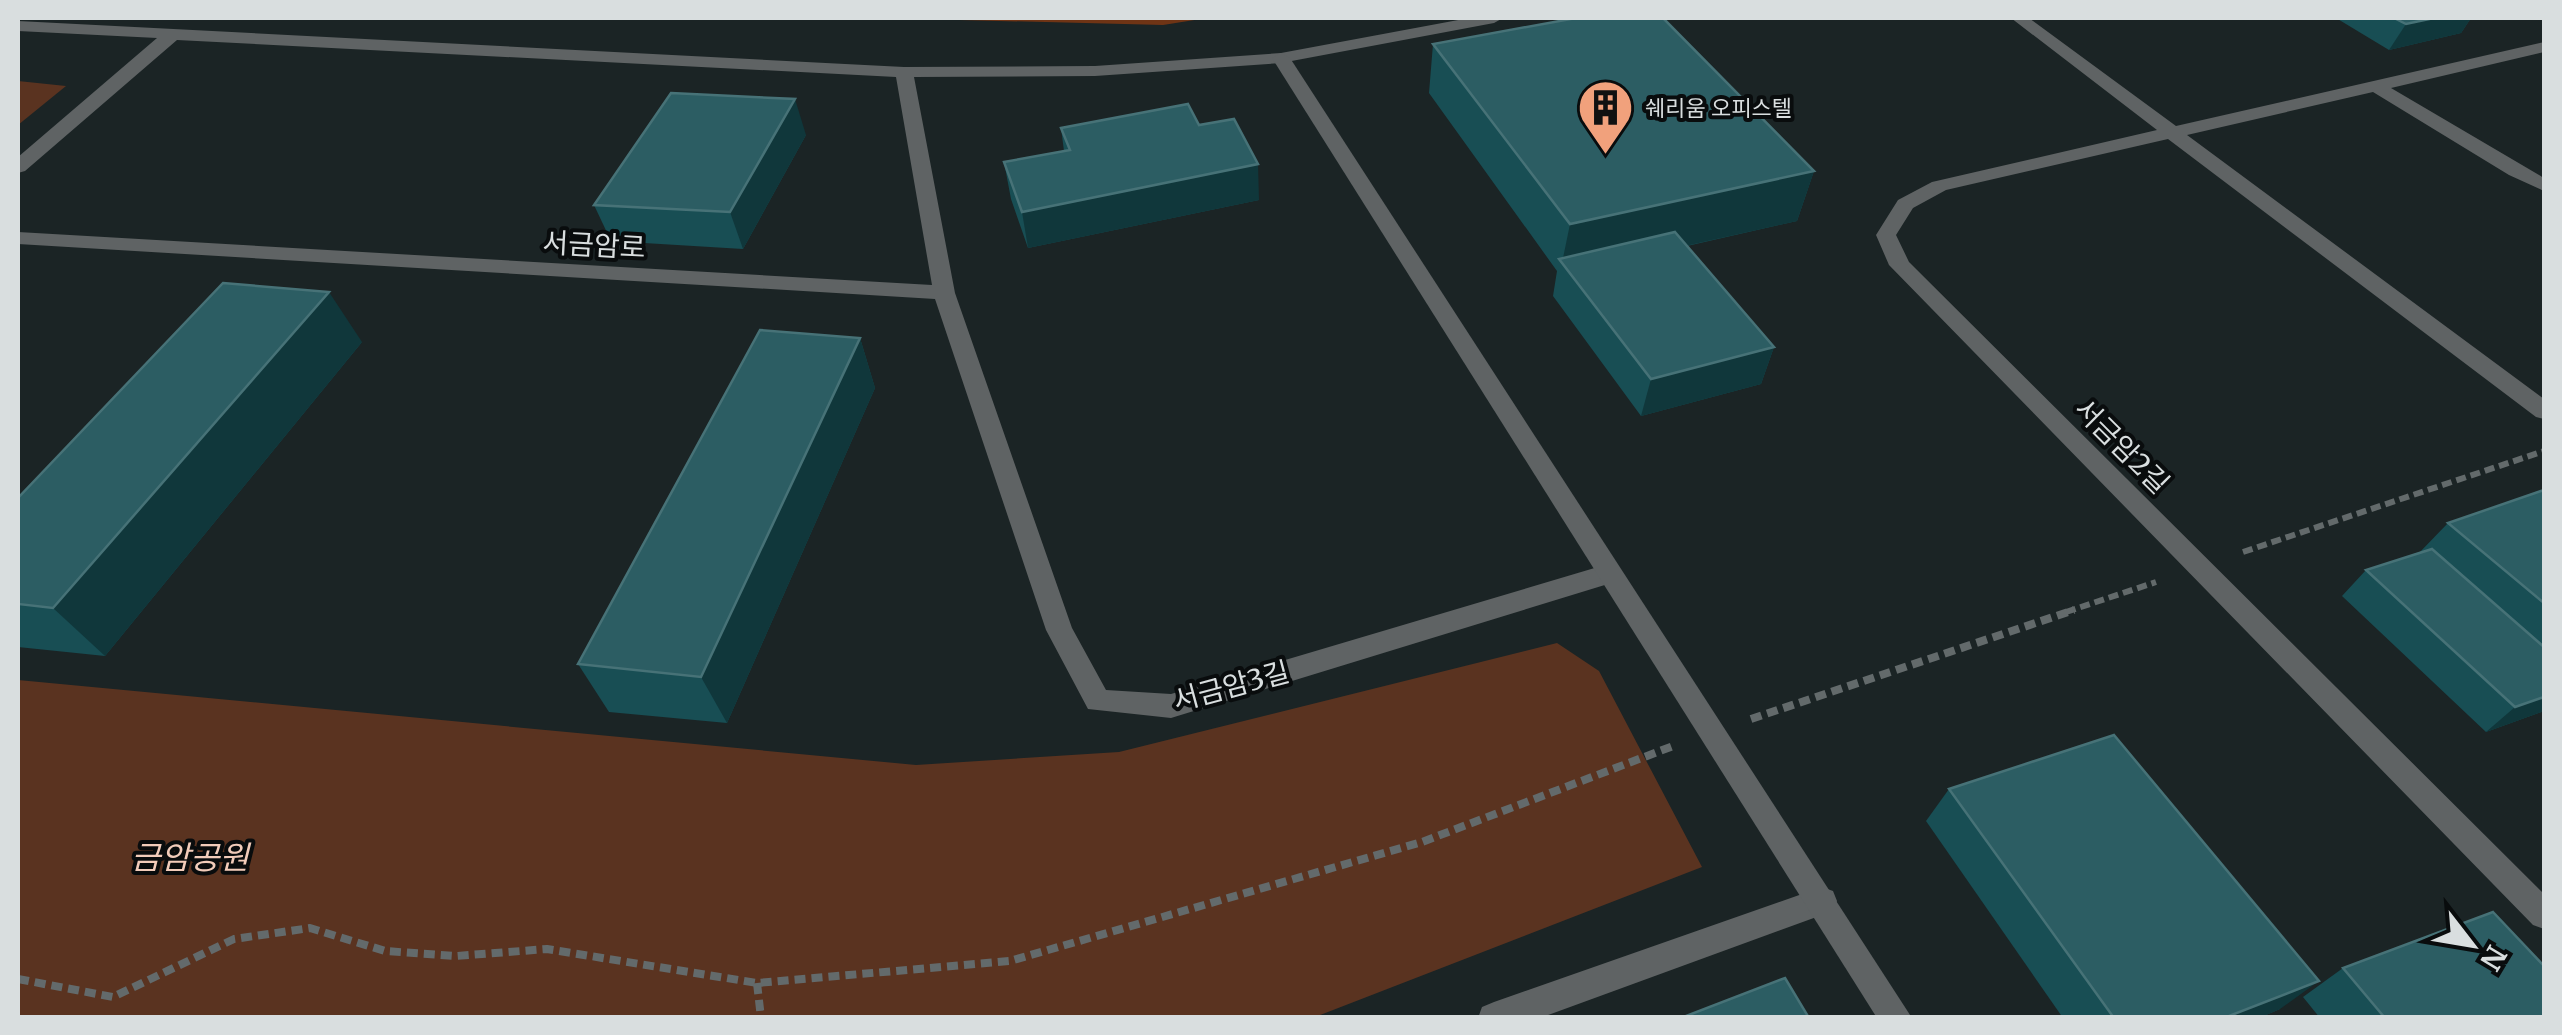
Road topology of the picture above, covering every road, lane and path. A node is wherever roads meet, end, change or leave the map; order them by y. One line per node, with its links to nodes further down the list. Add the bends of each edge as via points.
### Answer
1 (1494, 18): 6 (street)
2 (2018, 18): 9 (street)
3 (18, 26): 4 (street)
4 (174, 33): 7 (street); 10 (street)
5 (2544, 47): 8 (street, 서금암2길)
6 (1282, 58): 7 (street, via 1095,71); 17 (street)
7 (904, 72): 13 (street)
8 (2376, 86): 9 (street, 서금암2길); 11 (street)
9 (2170, 131): 14 (street); 16 (street, 서금암2길, via 1939,186 1905,204 1886,235 1900,265)
10 (18, 167)
11 (2544, 185)
12 (18, 238): 13 (street, 서금암로)
13 (944, 292): 17 (street, 서금암3길, via 1059,630 1098,701 1171,706)
14 (2544, 411)
15 (2544, 451): 16 (path)
16 (2199, 567): 18 (path); 20 (street, 서금암2길)
17 (1608, 574): 18 (street)
18 (1712, 732): 19 (street); 22 (path, via 1422,842 1010,961)
19 (1822, 901): 24 (street); 25 (street)
20 (2544, 915)
21 (18, 979): 22 (path, via 114,997 234,939 310,928 385,951 456,956 547,949)
22 (757, 983): 23 (path)
23 (761, 1018)
24 (1494, 1018)
25 (1896, 1018)

